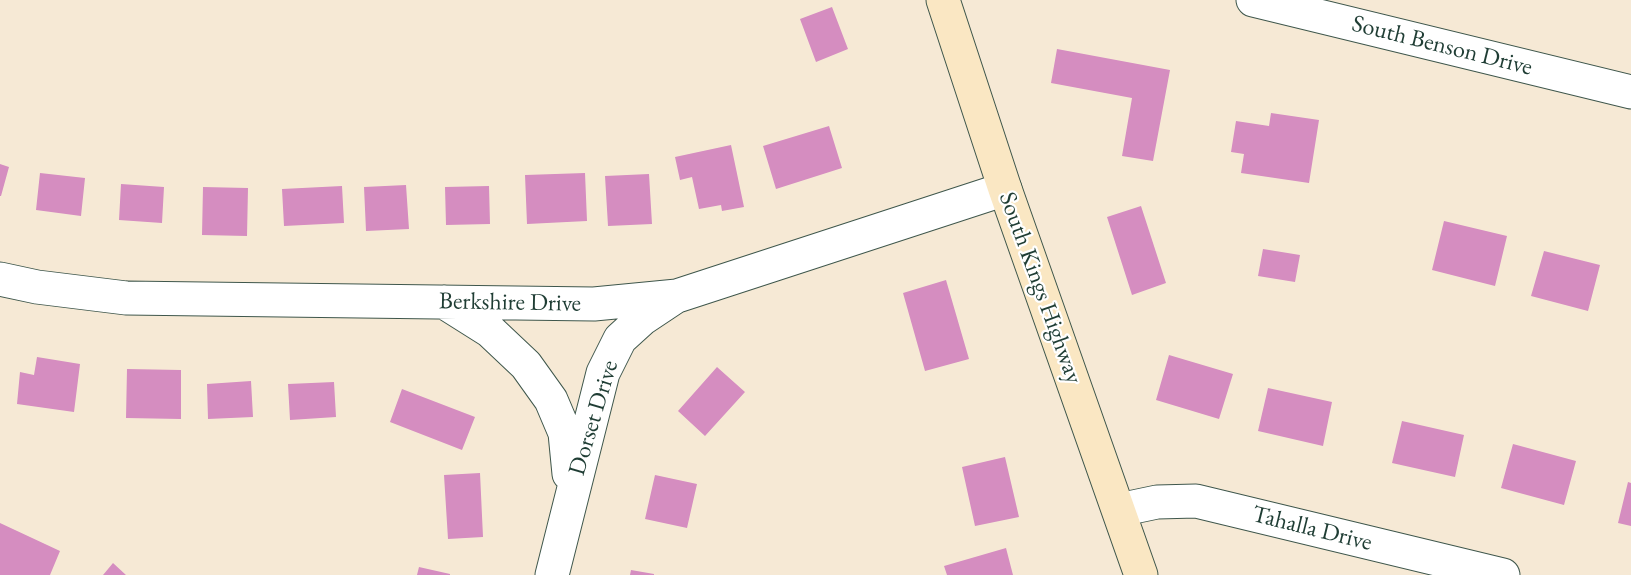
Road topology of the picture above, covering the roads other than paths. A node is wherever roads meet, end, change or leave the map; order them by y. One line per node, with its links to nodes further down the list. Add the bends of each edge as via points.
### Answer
1 (944, 0): 4 (main road, South Kings Highway)
2 (1253, 0): 3 (street, South Benson Drive)
3 (1631, 90)
4 (1005, 189): 6 (street, Berkshire Drive); 9 (main road, South Kings Highway)
5 (0, 279): 7 (street, Berkshire Drive, via 126,298)
6 (677, 296): 7 (street, Berkshire Drive, via 594,304); 8 (street, Dorset Drive, via 620,339 603,373)
7 (444, 302): 8 (street, Dorset Drive, via 490,331 526,365 551,400 565,433)
8 (571, 497): 10 (street, Dorset Drive)
9 (1119, 510): 11 (main road, South Kings Highway); 12 (street, Tahalla Drive, via 1156,502 1196,501)
10 (552, 575)
11 (1141, 575)
12 (1503, 575)

